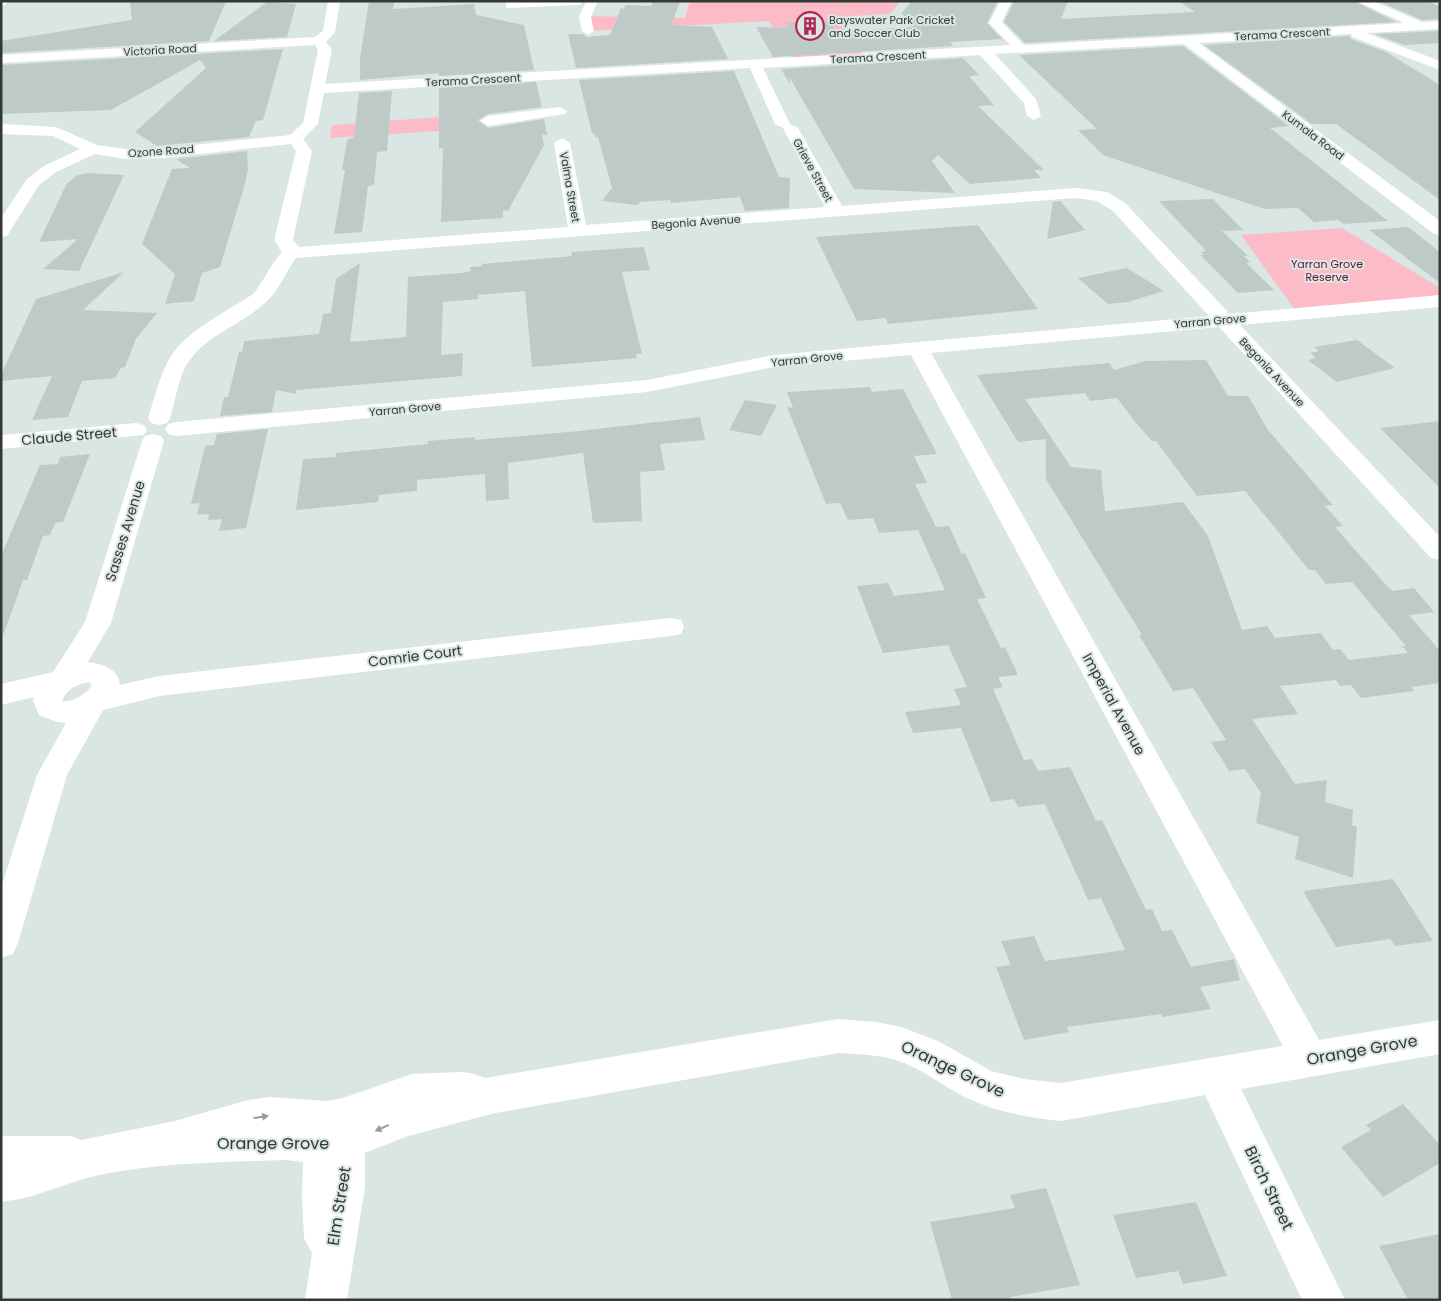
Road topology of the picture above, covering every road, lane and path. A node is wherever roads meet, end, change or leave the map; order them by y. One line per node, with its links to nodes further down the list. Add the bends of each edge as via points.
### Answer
1 (4, 1): 7 (street)
2 (334, 1): 14 (street, via 329,32)
3 (580, 1): 8 (street)
4 (592, 1): 12 (street, via 585,17)
5 (1006, 1): 15 (street, via 995,23)
6 (1362, 1): 10 (street)
7 (1, 4)
8 (511, 5)
9 (1440, 25): 10 (street, Terama Crescent)
10 (1420, 26): 11 (street, Terama Crescent)
11 (1351, 30): 13 (street, Terama Crescent); 19 (street)
12 (588, 31)
13 (1186, 39): 15 (street, Terama Crescent); 28 (street, Kumala Road)
14 (319, 41): 17 (street, Victoria Road); 20 (street, via 325,50)
15 (1021, 49): 16 (street, Terama Crescent)
16 (984, 51): 18 (street, Terama Crescent); 22 (street, via 1031,102)
17 (1, 58)
18 (755, 65): 21 (street, Terama Crescent); 27 (street, Grieve Street)
19 (1440, 66)
20 (316, 88): 21 (street, Terama Crescent); 25 (street, via 310,124)
21 (557, 93): 23 (street); 29 (street, Valma Street)
22 (1034, 116)
23 (488, 121)
24 (1, 128): 26 (street, Ozone Road, via 56,132)
25 (295, 139): 26 (street, Ozone Road, via 144,154); 31 (street, via 304,151 284,236)
26 (93, 149): 30 (street, via 50,169 33,182)
27 (836, 211): 29 (street, Begonia Avenue); 33 (street, Begonia Avenue, via 1106,191)
28 (1440, 230)
29 (578, 231): 31 (street, Begonia Avenue)
30 (1, 232)
31 (291, 253): 35 (street, Sasses Avenue, via 260,298 196,341 182,355)
32 (1440, 301): 33 (street, Yarran Grove)
33 (1224, 320): 34 (street, Yarran Grove); 37 (street, Begonia Avenue)
34 (918, 348): 35 (street, Yarran Grove, via 760,363 635,388); 47 (street, Imperial Avenue)
35 (156, 430): 36 (street, Claude Street); 38 (street, Sasses Avenue)
36 (1, 442)
37 (1440, 552)
38 (98, 622): 40 (street, Sasses Avenue); 41 (street, Sasses Avenue)
39 (671, 627): 40 (street, Comrie Court)
40 (98, 691): 41 (street, Comrie Court, via 82,672); 44 (street, Sasses Avenue)
41 (57, 693): 42 (street, Comrie Court); 43 (street); 44 (street, Sasses Avenue)
42 (1, 695)
43 (1, 700)
44 (52, 775): 45 (street, Sasses Avenue)
45 (1, 943)
46 (1440, 1037): 47 (street, Orange Grove)
47 (1310, 1059): 48 (street, Orange Grove)
48 (1215, 1076): 49 (street, Orange Grove, via 1088,1099 1036,1100 985,1087 913,1047 867,1036 838,1036 495,1094 403,1119 375,1132); 54 (street, Birch Street)
49 (336, 1134): 51 (street, Orange Grove, via 286,1140 164,1144); 53 (street, Elm Street, via 347,1167)
50 (1, 1156): 51 (street, Orange Grove)
51 (95, 1156): 52 (street, Orange Grove, via 45,1174)
52 (1, 1182)
53 (327, 1291)
54 (1324, 1300)

